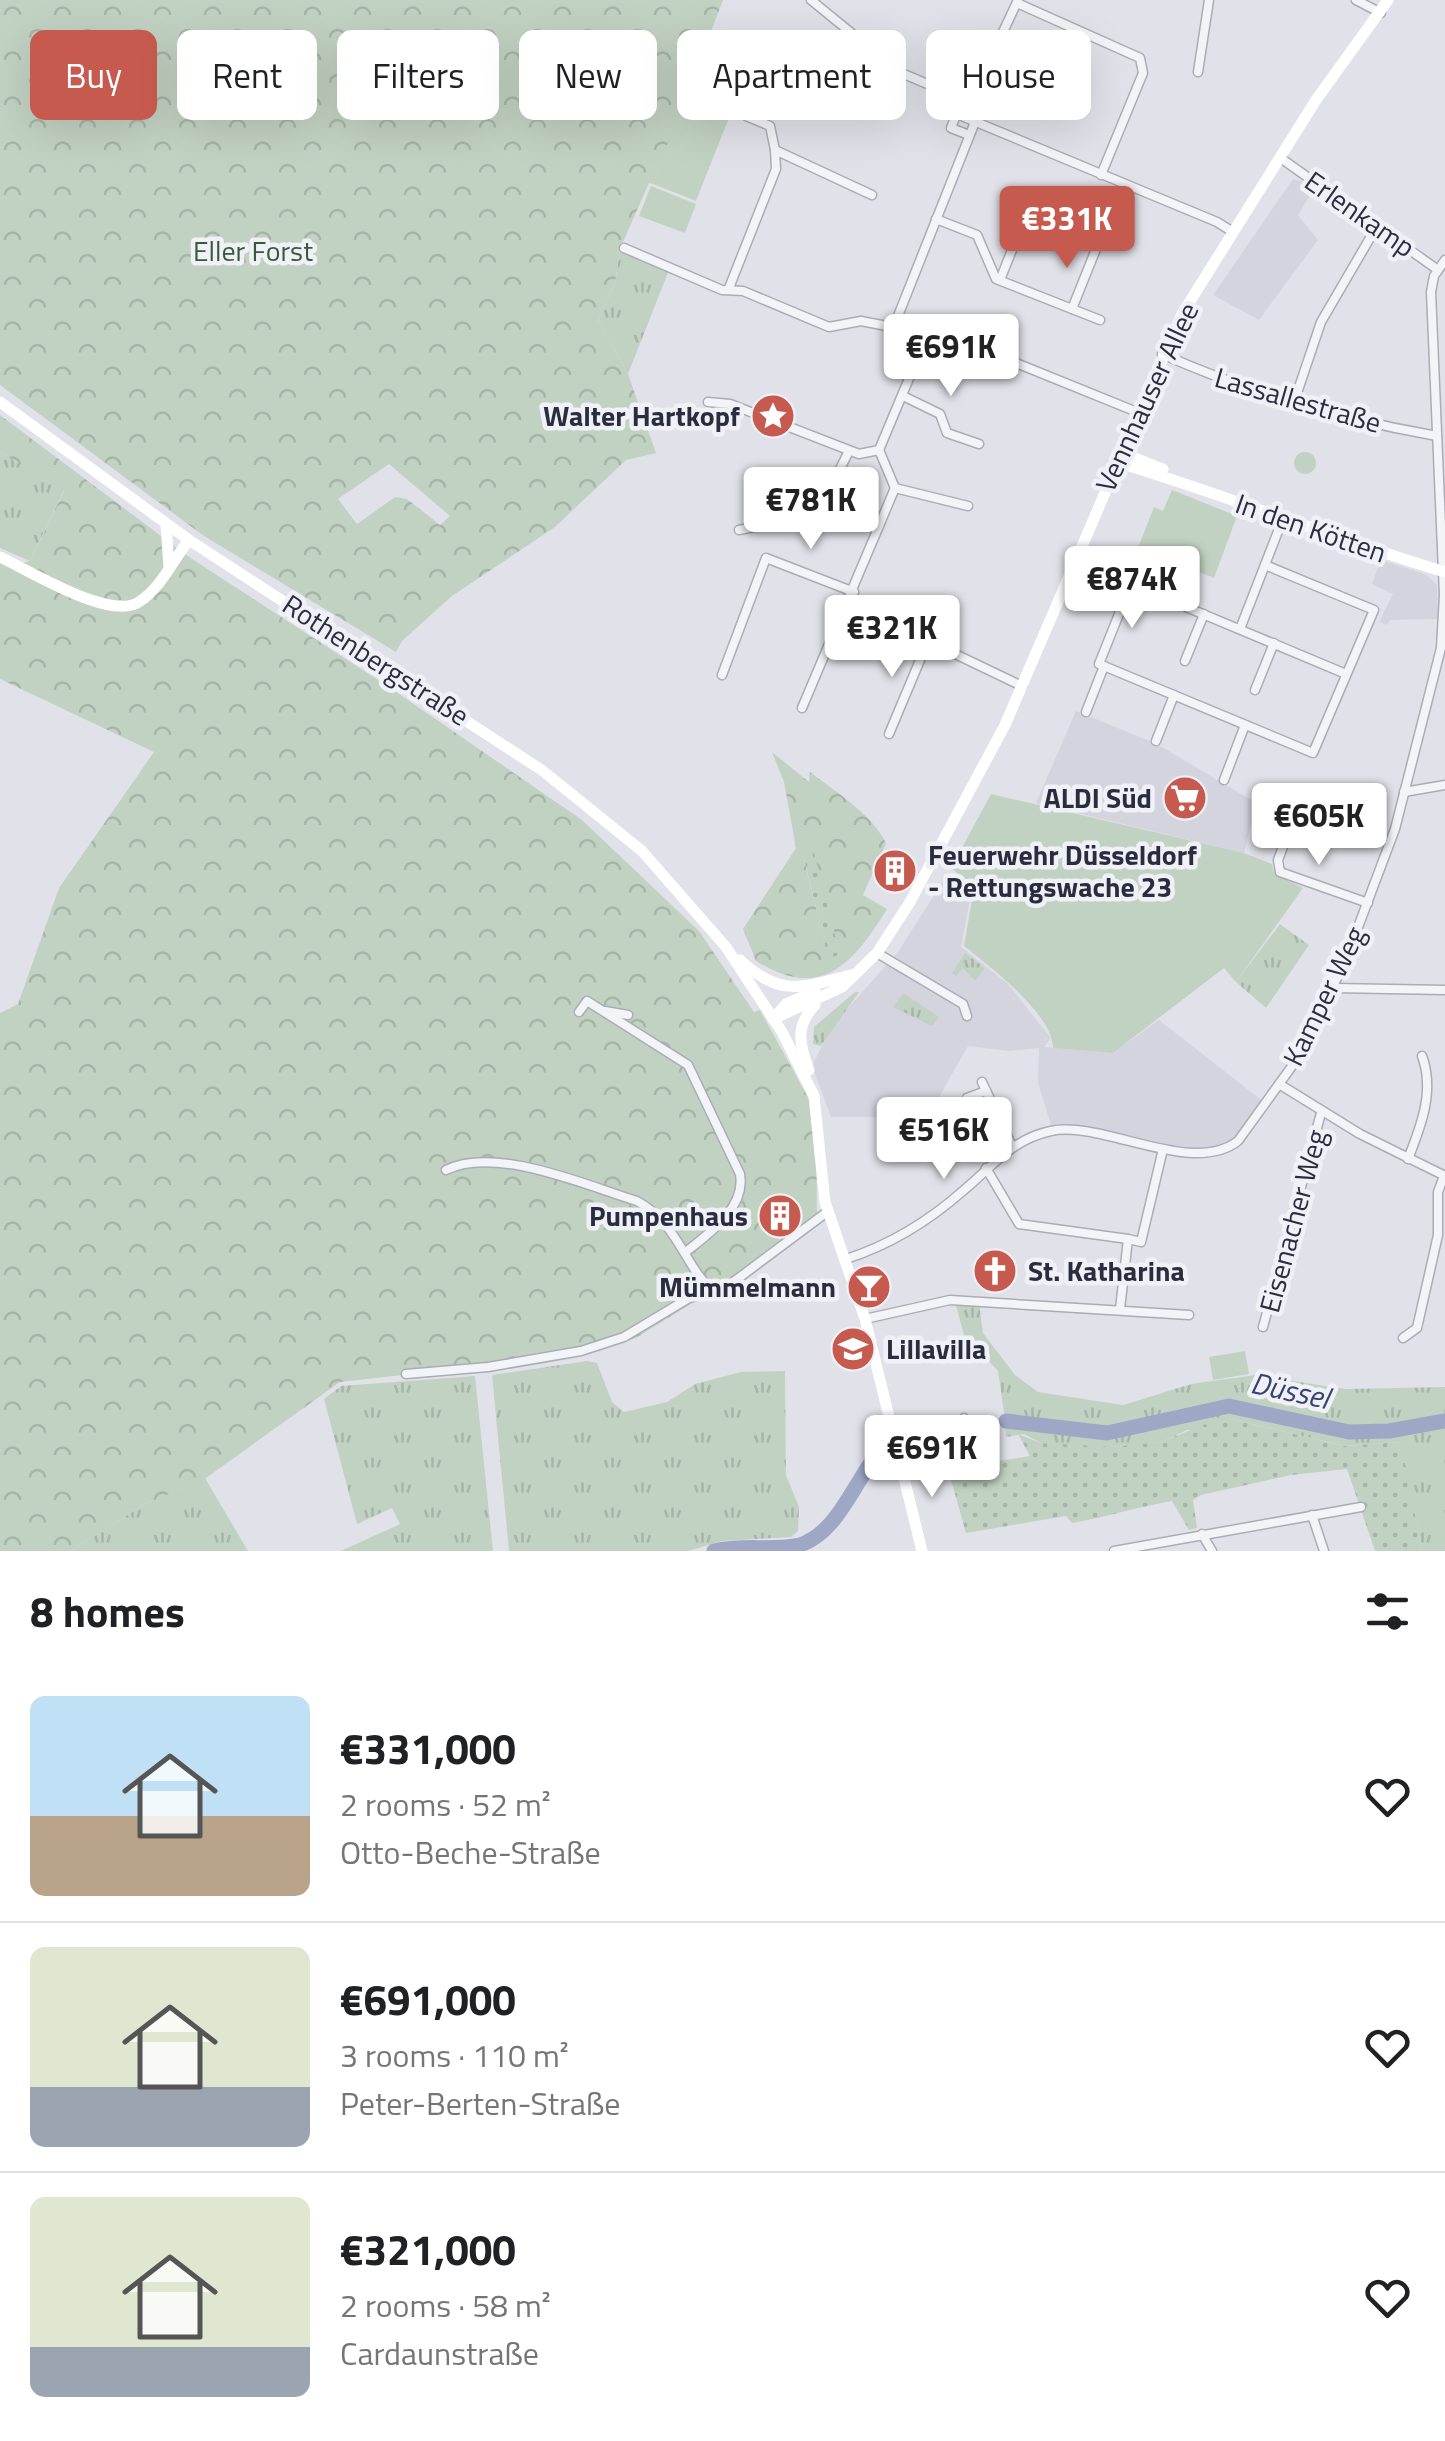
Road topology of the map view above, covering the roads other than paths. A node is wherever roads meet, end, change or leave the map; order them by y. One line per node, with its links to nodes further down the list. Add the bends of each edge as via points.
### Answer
1 (811, 0): 9 (street, via 899,72)
2 (1209, 0): 8 (street)
3 (1356, 0): 6 (street)
4 (1388, 0): 6 (main road, Vennhauser Allee)
5 (1018, 1): 7 (street); 17 (street, via 1134,52 1142,64)
6 (1378, 8): 16 (main road, Vennhauser Allee)
7 (1003, 30)
8 (1198, 72)
9 (926, 83)
10 (756, 120): 15 (street, via 770,126)
11 (956, 120): 14 (street, via 952,128)
12 (971, 120): 13 (street)
13 (976, 122): 14 (street); 17 (street)
14 (969, 135): 20 (street)
15 (774, 150): 18 (street); 28 (street, via 776,169)
16 (1282, 159): 21 (street, Erlenkamp); 22 (main road, Vennhauser Allee)
17 (1101, 175): 22 (street)
18 (872, 195)
19 (1026, 216): 27 (street)
20 (936, 219): 27 (street, via 977,234); 31 (street)
21 (1377, 226): 26 (street, Erlenkamp); 40 (street, via 1322,322)
22 (1234, 233): 35 (main road, Vennhauser Allee)
23 (624, 248): 28 (street)
24 (1096, 248): 29 (street)
25 (1445, 260): 26 (street, Kamper Weg)
26 (1438, 270): 33 (street, Kamper Weg, via 1431,284)
27 (1000, 280): 29 (street)
28 (729, 288): 31 (street, via 830,327)
29 (1072, 308): 30 (street)
30 (1100, 320)
31 (896, 321): 32 (street)
32 (924, 333): 36 (street); 41 (street, via 932,329)
33 (1433, 349): 34 (street); 37 (street, Kamper Weg)
34 (1445, 352)
35 (1162, 354): 40 (street, Lassallestraße); 41 (main road, Vennhauser Allee)
36 (902, 396): 43 (street, via 940,414 947,433); 44 (street)
37 (1440, 399): 42 (street, Kamper Weg)
38 (0, 402): 50 (main road, Rothenbergstraße)
39 (708, 402): 45 (street, via 730,404)
40 (1293, 404): 42 (street, Lassallestraße)
41 (1137, 412): 46 (main road, Vennhauser Allee)
42 (1437, 436): 56 (street, Kamper Weg)
43 (979, 444)
44 (880, 450): 45 (street); 47 (street)
45 (849, 451): 51 (street, via 818,505)
46 (1118, 457): 49 (main road, In den Kötten); 67 (main road, Vennhauser Allee)
47 (895, 488): 48 (street); 57 (street)
48 (968, 506)
49 (1282, 521): 54 (street); 56 (main road, In den Kötten)
50 (166, 524): 52 (main road, Rothenbergstraße); 55 (main road)
51 (739, 530)
52 (189, 540): 55 (main road); 80 (main road, Rothenbergstraße, via 543,770 642,850)
53 (0, 557): 55 (main road, via 120,607 141,601)
54 (1265, 565): 60 (street); 66 (street, via 1374,610)
55 (168, 568)
56 (1443, 572): 77 (street, Kamper Weg, via 1444,634)
57 (854, 592): 58 (street); 65 (street, via 766,558)
58 (846, 610): 61 (street); 70 (street)
59 (1204, 614): 60 (street); 63 (street); 64 (street, via 1131,584 1099,664)
60 (1240, 629): 62 (street)
61 (928, 641): 67 (street); 73 (street)
62 (1274, 643): 66 (street); 68 (street)
63 (1185, 661)
64 (1104, 666): 69 (street); 71 (street)
65 (722, 674)
66 (1346, 674): 72 (street, via 1314,753)
67 (1022, 686): 81 (main road, Vennhauser Allee, via 952,831)
68 (1255, 690)
69 (1174, 696): 72 (street); 74 (street)
70 (802, 708)
71 (1086, 712)
72 (1245, 725): 75 (street)
73 (889, 734)
74 (1156, 741)
75 (1224, 780)
76 (1445, 784): 77 (street)
77 (1404, 792): 79 (street, Kamper Weg)
78 (1293, 820): 79 (street, Kamper Weg, via 1280,872)
79 (1368, 903): 84 (street, Kamper Weg)
80 (726, 947): 83 (main road, Rothenbergstraße); 91 (main road, Rothenbergstraße)
81 (878, 952): 82 (main road, Vennhauser Allee); 90 (street, via 963,1004)
82 (855, 974): 83 (main road, Vennhauser Allee, via 809,988); 86 (main road, Vennhauser Allee); 91 (main road, Vennhauser Allee, via 786,1004)
83 (776, 984)
84 (1334, 988): 85 (street); 94 (street, Kamper Weg)
85 (1445, 990)
86 (823, 998): 91 (main road, Vennhauser Allee); 93 (main road, via 800,1026)
87 (601, 1010): 88 (street, via 587,1001); 89 (street); 105 (street, via 688,1065 740,1174 740,1199)
88 (579, 1012)
89 (628, 1015)
90 (967, 1016)
91 (774, 1018): 93 (main road, Rothenbergstraße)
92 (1422, 1056): 99 (street, via 1426,1106)
93 (807, 1079): 103 (main road, via 818,1112)
94 (1279, 1084): 96 (street); 98 (street, Kamper Weg, via 1234,1144 1211,1151)
95 (967, 1098): 97 (street, via 984,1086)
96 (1321, 1112): 99 (street); 111 (street, Eisenacher Weg)
97 (1012, 1146): 98 (street, Kamper Weg, via 1063,1130); 100 (street, Kamper Weg)
98 (1162, 1149): 104 (street, via 1141,1242)
99 (1408, 1159): 102 (street)
100 (986, 1168): 104 (street, via 1019,1224); 106 (street, Kamper Weg, via 923,1222)
101 (446, 1170): 105 (street, via 502,1163 638,1201)
102 (1444, 1176): 112 (street, via 1417,1328)
103 (828, 1212): 106 (main road); 107 (street, via 724,1289)
104 (1128, 1239): 108 (street)
105 (687, 1250): 107 (street)
106 (846, 1259): 110 (main road)
107 (712, 1290): 113 (street, via 624,1338 581,1350)
108 (1120, 1309): 109 (street); 110 (street, via 950,1300)
109 (1190, 1314)
110 (864, 1319): 115 (main road)
111 (1263, 1328)
112 (1403, 1338)
113 (406, 1374)
114 (964, 1418): 115 (street, via 966,1428 958,1434)
115 (898, 1445): 119 (main road)
116 (1361, 1507): 117 (street)
117 (1312, 1515): 118 (street); 122 (street)
118 (1202, 1534): 120 (street); 121 (street)
119 (922, 1551)
120 (1114, 1551)
121 (1212, 1551)
122 (1324, 1551)

